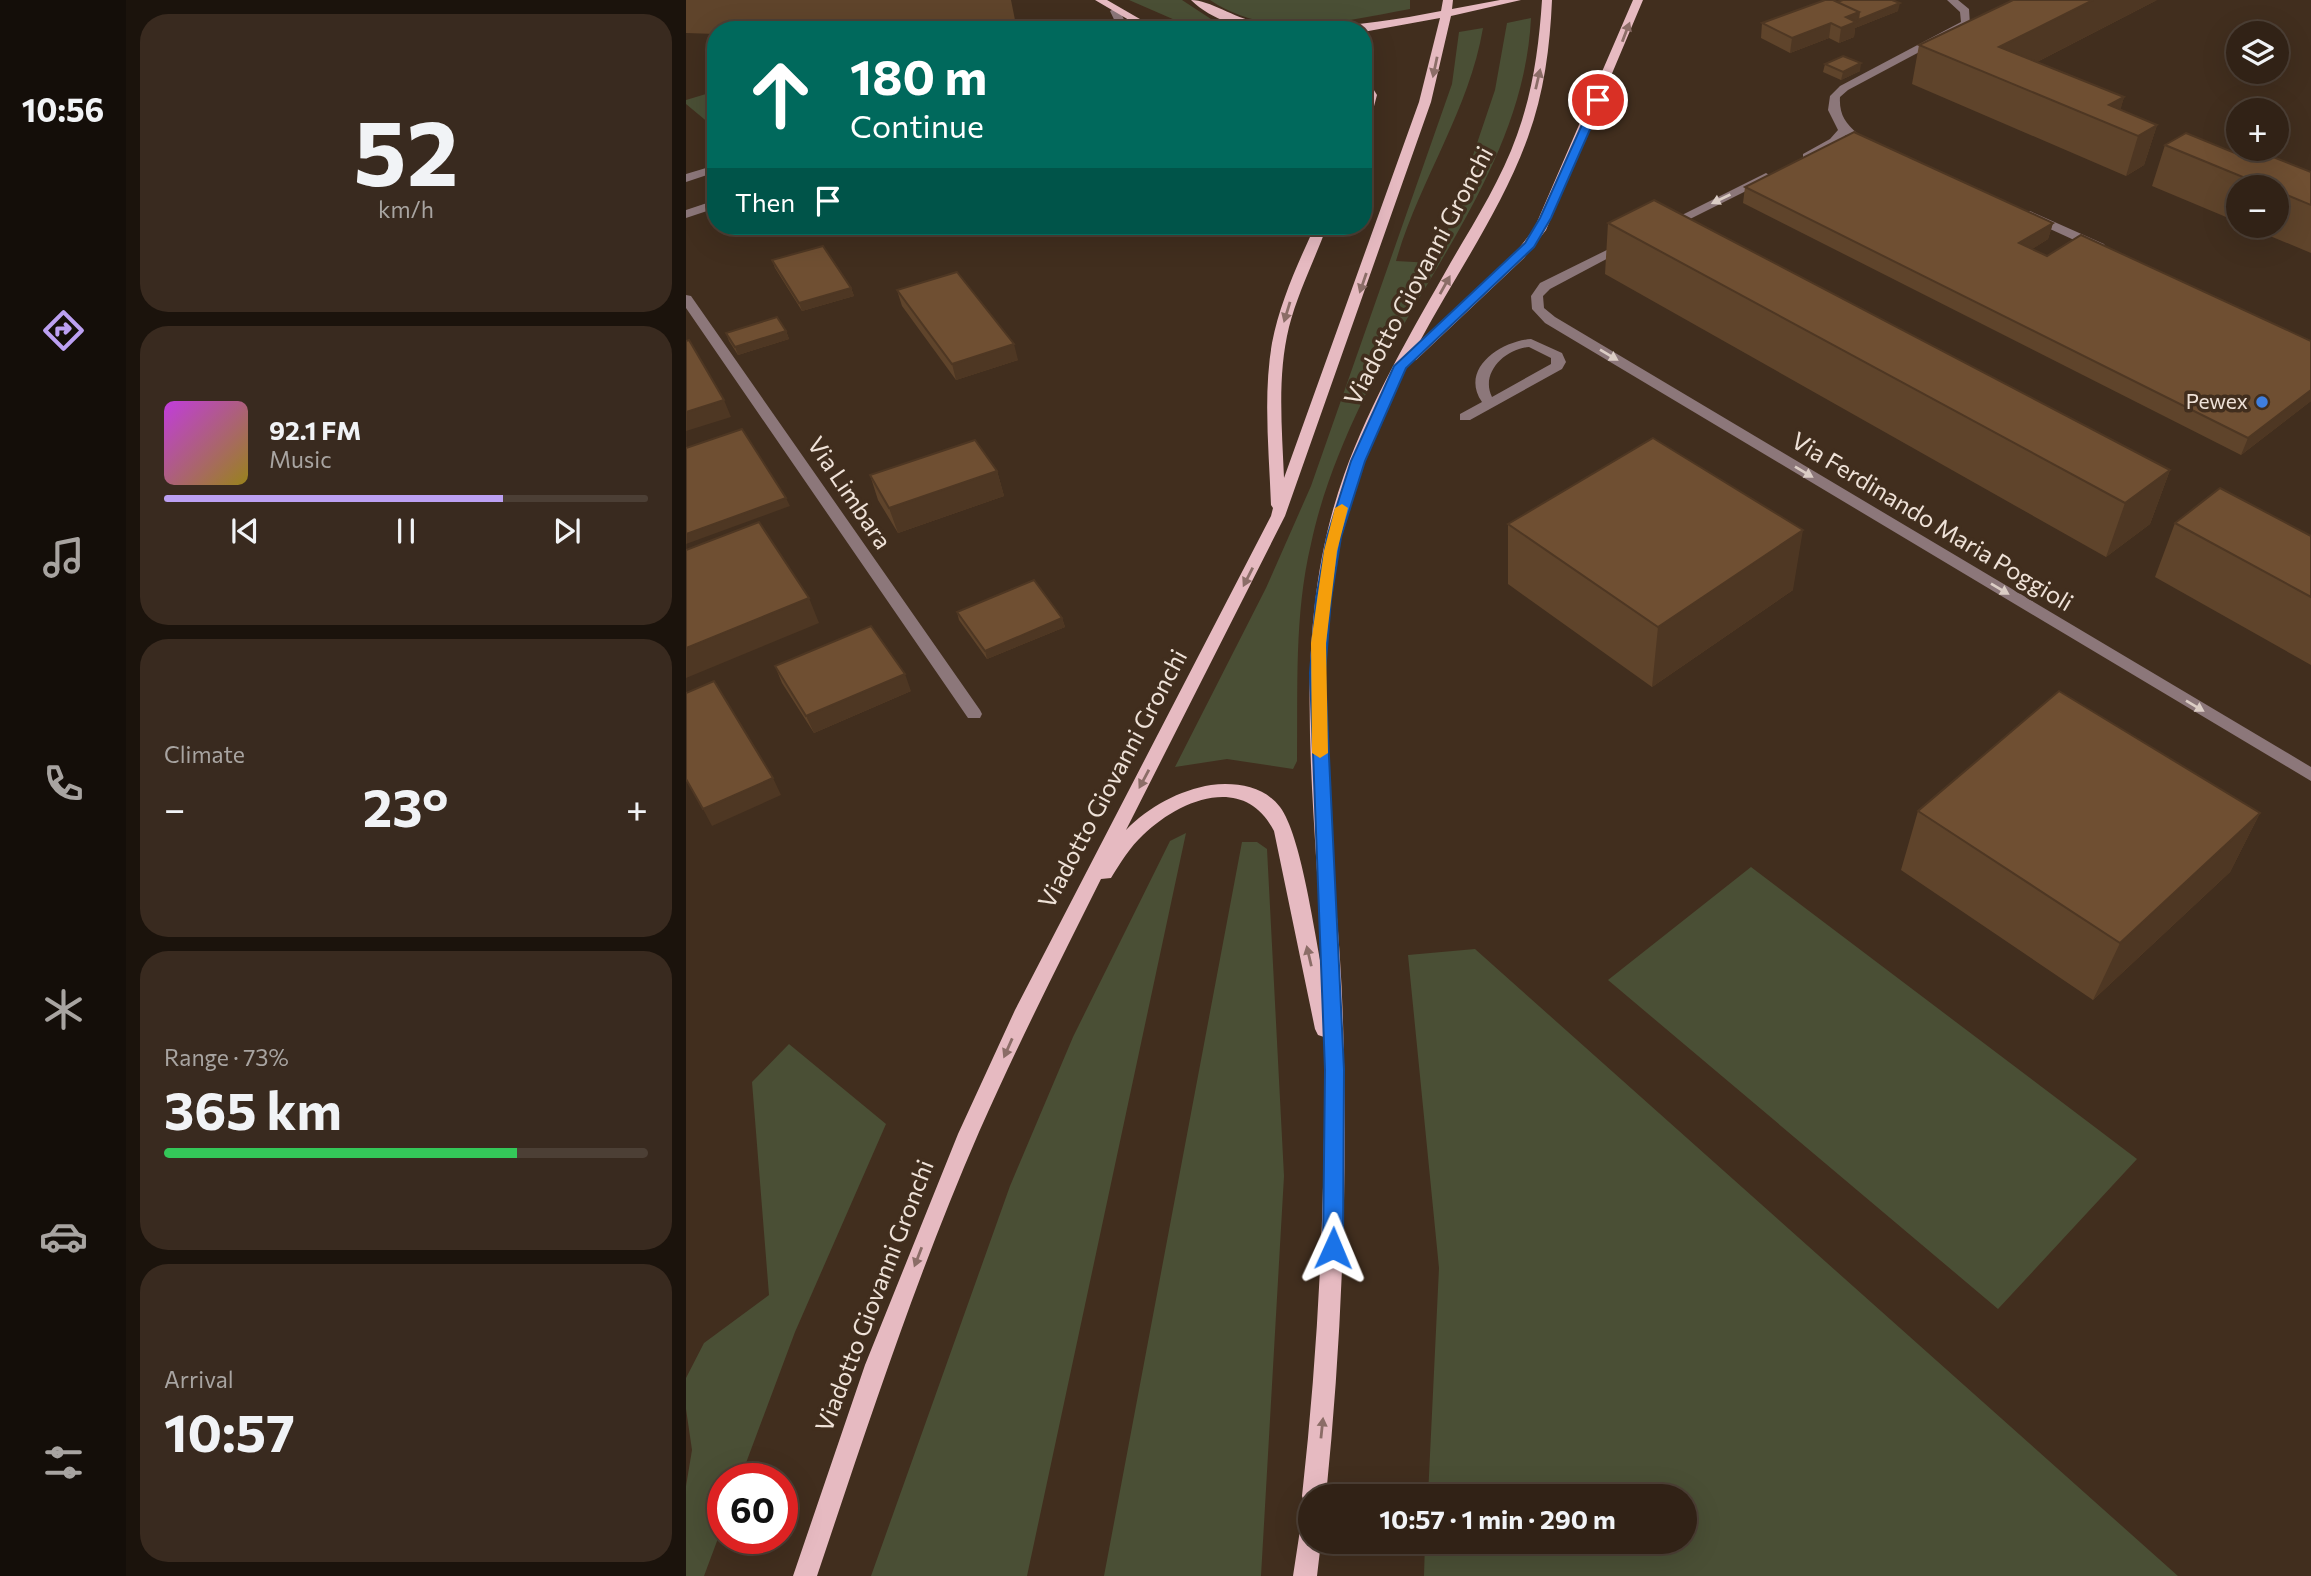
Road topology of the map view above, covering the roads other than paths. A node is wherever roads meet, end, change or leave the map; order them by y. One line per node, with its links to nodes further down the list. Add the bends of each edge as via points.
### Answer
1 (1100, 0): 9 (main road)
2 (1106, 0): 9 (main road)
3 (1196, 0): 12 (main road, via 1221,14)
4 (1447, 0): 33 (main road, Viadotto Giovanni Gronchi, one-way to 33, via 1426,102)
5 (1516, 0): 13 (main road)
6 (1547, 0): 30 (main road, Viadotto Giovanni Gronchi, one-way to 6, via 1518,147 1540,72)
7 (1638, 0): 30 (main road, one-way to 7, via 1520,255 1540,230)
8 (1952, 0): 14 (street, via 1965,11 1966,23 1835,96 1834,110)
9 (1115, 11): 10 (street); 11 (main road)
10 (1120, 21)
11 (1135, 21)
12 (1248, 21)
13 (1372, 27)
14 (1844, 130): 15 (street); 16 (street, via 1824,148)
15 (1861, 138)
16 (1799, 160)
17 (707, 171): 19 (street)
18 (1774, 173): 23 (street, one-way to 23)
19 (686, 178)
20 (707, 207): 22 (street)
21 (2020, 210): 26 (street)
22 (686, 214)
23 (1652, 233)
24 (1317, 235): 33 (main road, one-way to 33, via 1293,292 1275,369)
25 (1640, 239): 28 (street, Via Ferdinando Maria Poggioli, via 1545,286 1536,302 1544,315)
26 (2107, 250)
27 (686, 299): 34 (street, Via Limbara)
28 (1574, 335): 29 (street); 35 (street, Via Ferdinando Maria Poggioli, one-way to 35)
29 (1545, 350): 31 (street, via 1557,356 1557,366); 31 (street, via 1524,342 1493,359 1480,387)
30 (1400, 366): 37 (main road, Viadotto Giovanni Gronchi, via 1376,416 1337,523 1318,643)
31 (1489, 403): 32 (street)
32 (1465, 417)
33 (1278, 516): 36 (main road, Viadotto Giovanni Gronchi, one-way to 36)
34 (974, 714)
35 (2311, 775)
36 (1022, 1016): 37 (main road, one-way to 36, via 1280,821 1258,797 1234,789 1217,789 1176,803 1150,818 1124,844); 40 (main road, Viadotto Giovanni Gronchi, one-way to 40, via 908,1281)
37 (1334, 1070): 38 (main road, Viadotto Giovanni Gronchi, one-way to 37, via 1329,1357)
38 (1315, 1484)
39 (1308, 1554): 41 (main road)
40 (805, 1576)
41 (1305, 1576)

